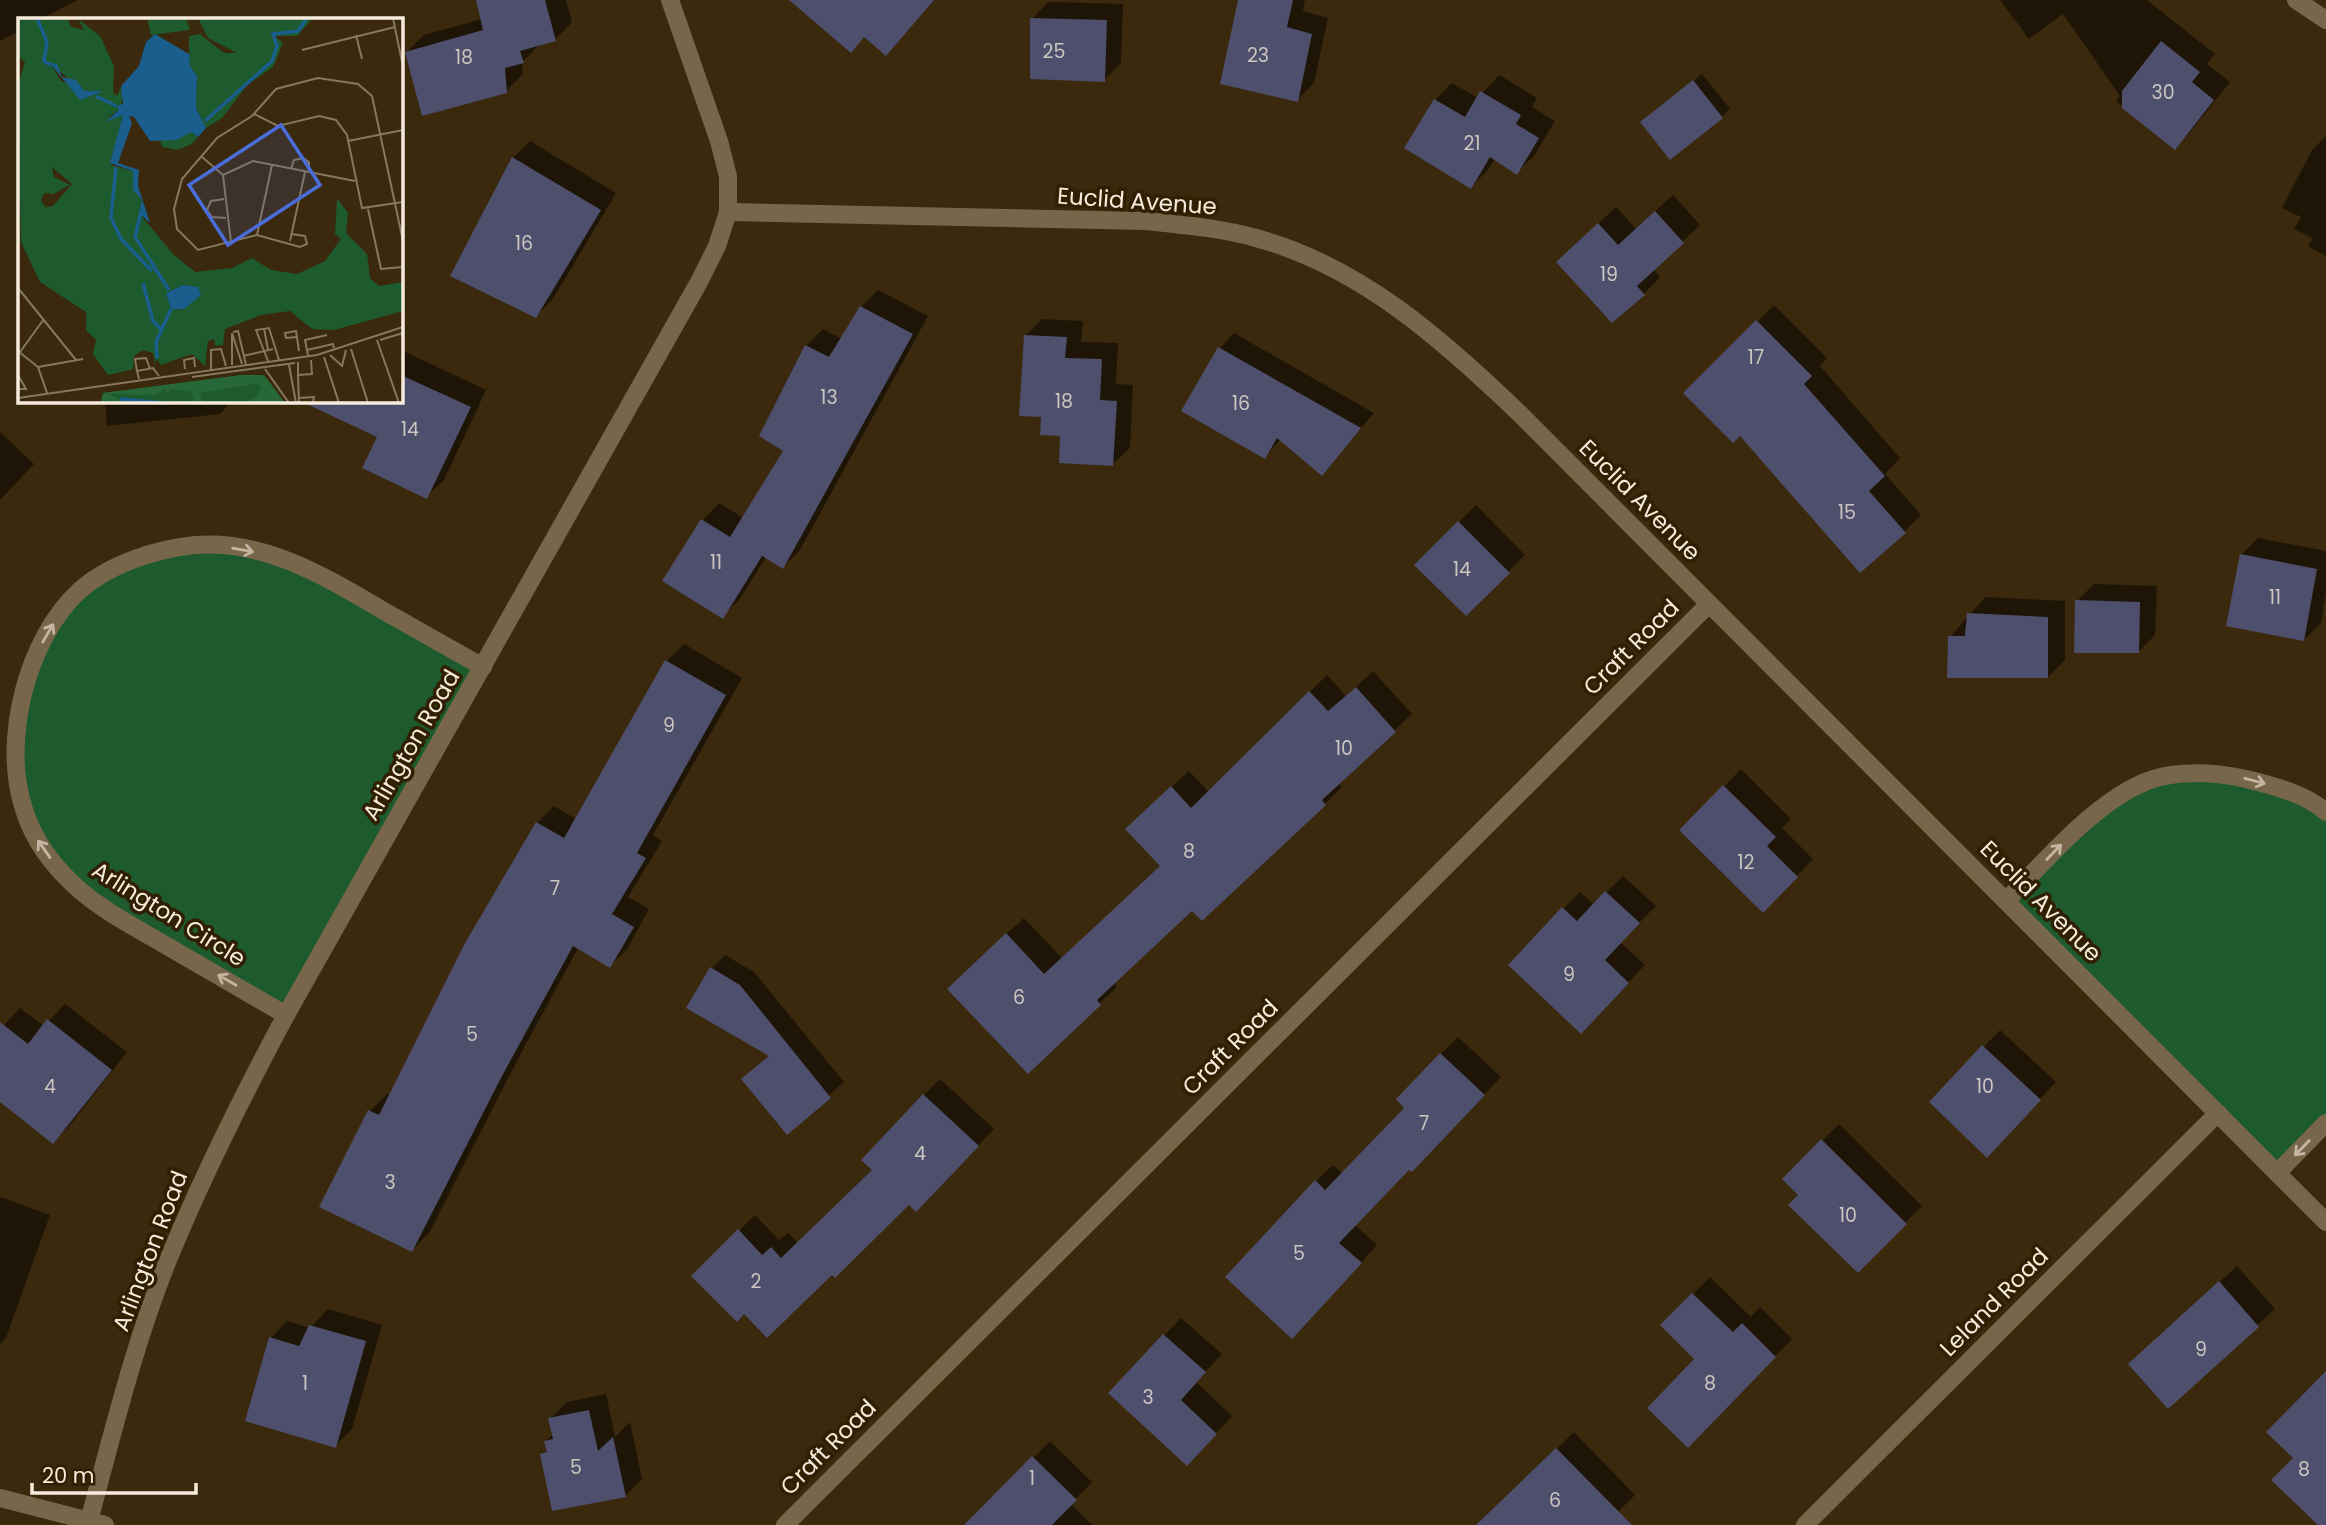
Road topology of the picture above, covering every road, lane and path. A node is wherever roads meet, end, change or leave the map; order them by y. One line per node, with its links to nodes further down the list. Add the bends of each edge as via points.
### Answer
1 (670, 0): 4 (street, Arlington Road, via 719,141 728,176)
2 (2296, 0): 3 (street)
3 (2326, 20)
4 (728, 212): 5 (street, Euclid Avenue, via 1146,221 1257,238 1311,258 1365,286 1462,358); 6 (street, Arlington Road, via 699,282)
5 (1709, 604): 8 (street, Euclid Avenue); 16 (street, Craft Road)
6 (483, 667): 9 (street, Arlington Road); 9 (street, Arlington Circle, one-way to 6, via 94,901 63,874 38,842 22,806 15,763 29,668 51,626 79,591 110,569 152,553 197,545 240,548 320,574)
7 (2326, 812): 8 (street, one-way to 7, via 2077,828 2114,799 2153,779 2199,772 2239,776 2283,788)
8 (2006, 901): 10 (street, Euclid Avenue)
9 (286, 1015): 15 (street, Arlington Road, via 233,1114 165,1268 115,1426)
10 (2218, 1113): 12 (street, Euclid Avenue); 17 (street, Leland Road)
11 (2326, 1122): 12 (street, one-way to 12)
12 (2277, 1173): 13 (street, Euclid Avenue)
13 (2326, 1222)
14 (0, 1497): 15 (street)
15 (97, 1523)
16 (785, 1525)
17 (1805, 1525)

